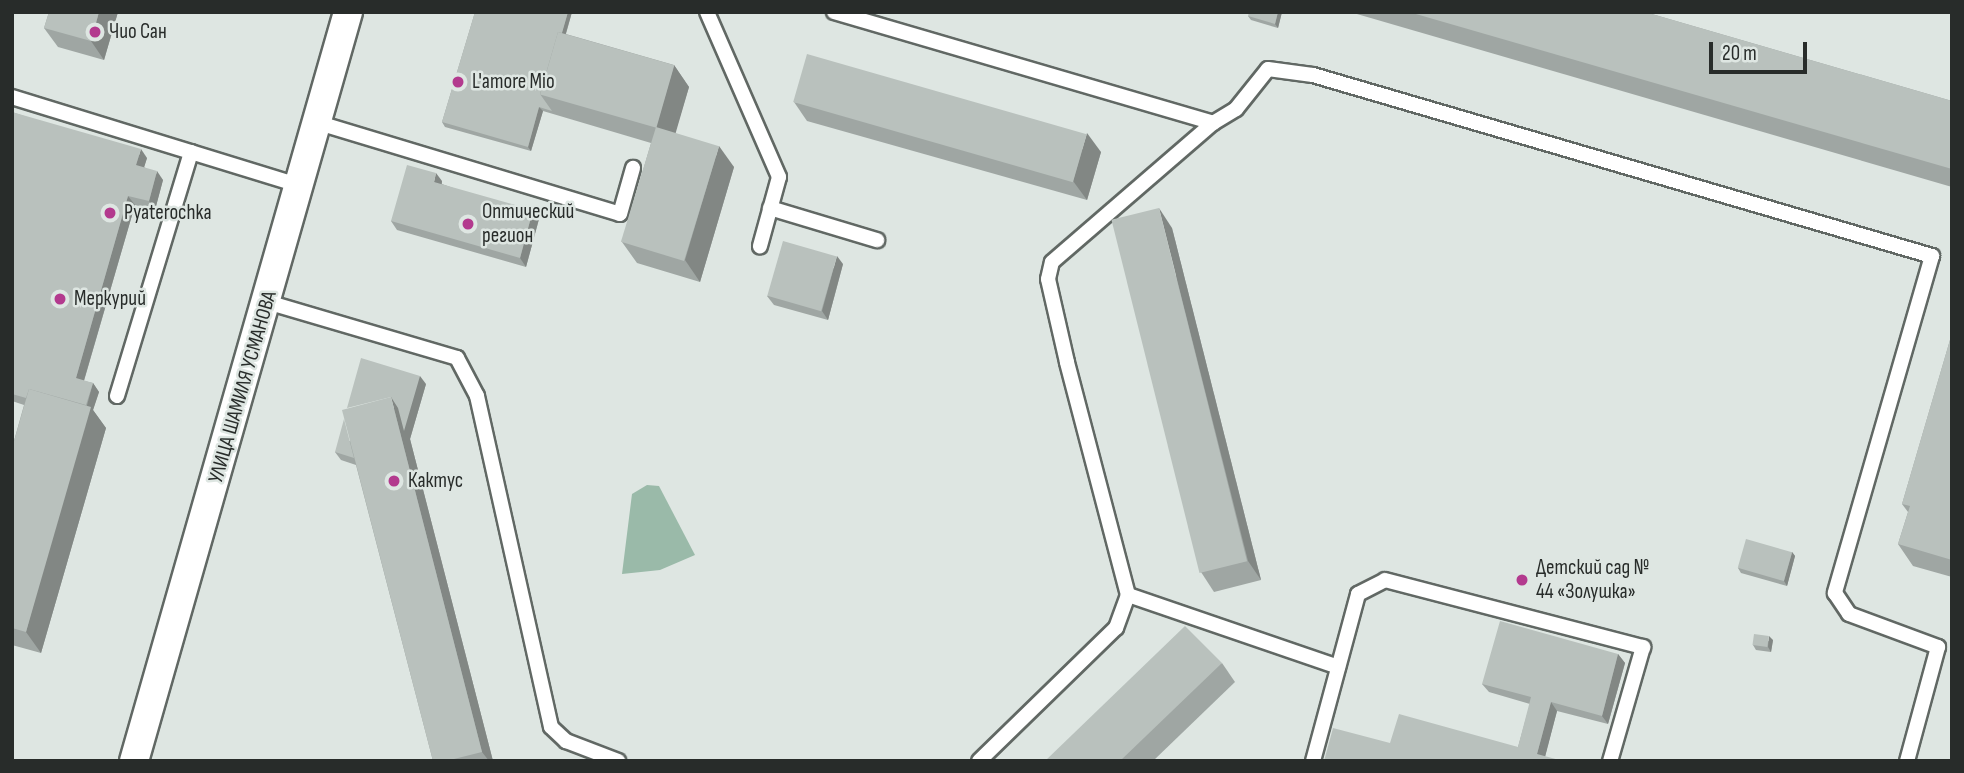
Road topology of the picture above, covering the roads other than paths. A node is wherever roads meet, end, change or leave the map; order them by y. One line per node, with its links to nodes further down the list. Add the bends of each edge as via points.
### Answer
1 (348, 12): 5 (street, УЛИЦА ШАМИЛЯ УСМАНОВА)
2 (707, 12): 10 (lane, via 779,177)
3 (834, 12): 6 (lane)
4 (12, 97): 7 (lane)
5 (319, 123): 8 (lane, via 620,214); 9 (street, УЛИЦА ШАМИЛЯ УСМАНОВА)
6 (1213, 123): 15 (lane, via 1052,262 1048,279); 22 (lane, via 1236,109 1268,69 1313,75 1931,256 1835,593 1849,614 1938,648)
7 (191, 152): 9 (lane); 14 (lane)
8 (633, 168)
9 (301, 186): 13 (street, УЛИЦА ШАМИЛЯ УСМАНОВА)
10 (770, 208): 11 (lane); 12 (lane)
11 (877, 240)
12 (760, 246)
13 (267, 302): 17 (street, УЛИЦА ШАМИЛЯ УСМАНОВА); 18 (lane, via 457,358 477,396 551,727 566,741)
14 (117, 396)
15 (1128, 595): 16 (lane); 19 (lane, via 1116,628)
16 (1338, 667): 20 (lane); 21 (lane, via 1358,594 1385,580 1643,648)
17 (134, 761)
18 (618, 761)
19 (979, 761)
20 (1312, 761)
21 (1610, 761)
22 (1907, 761)

